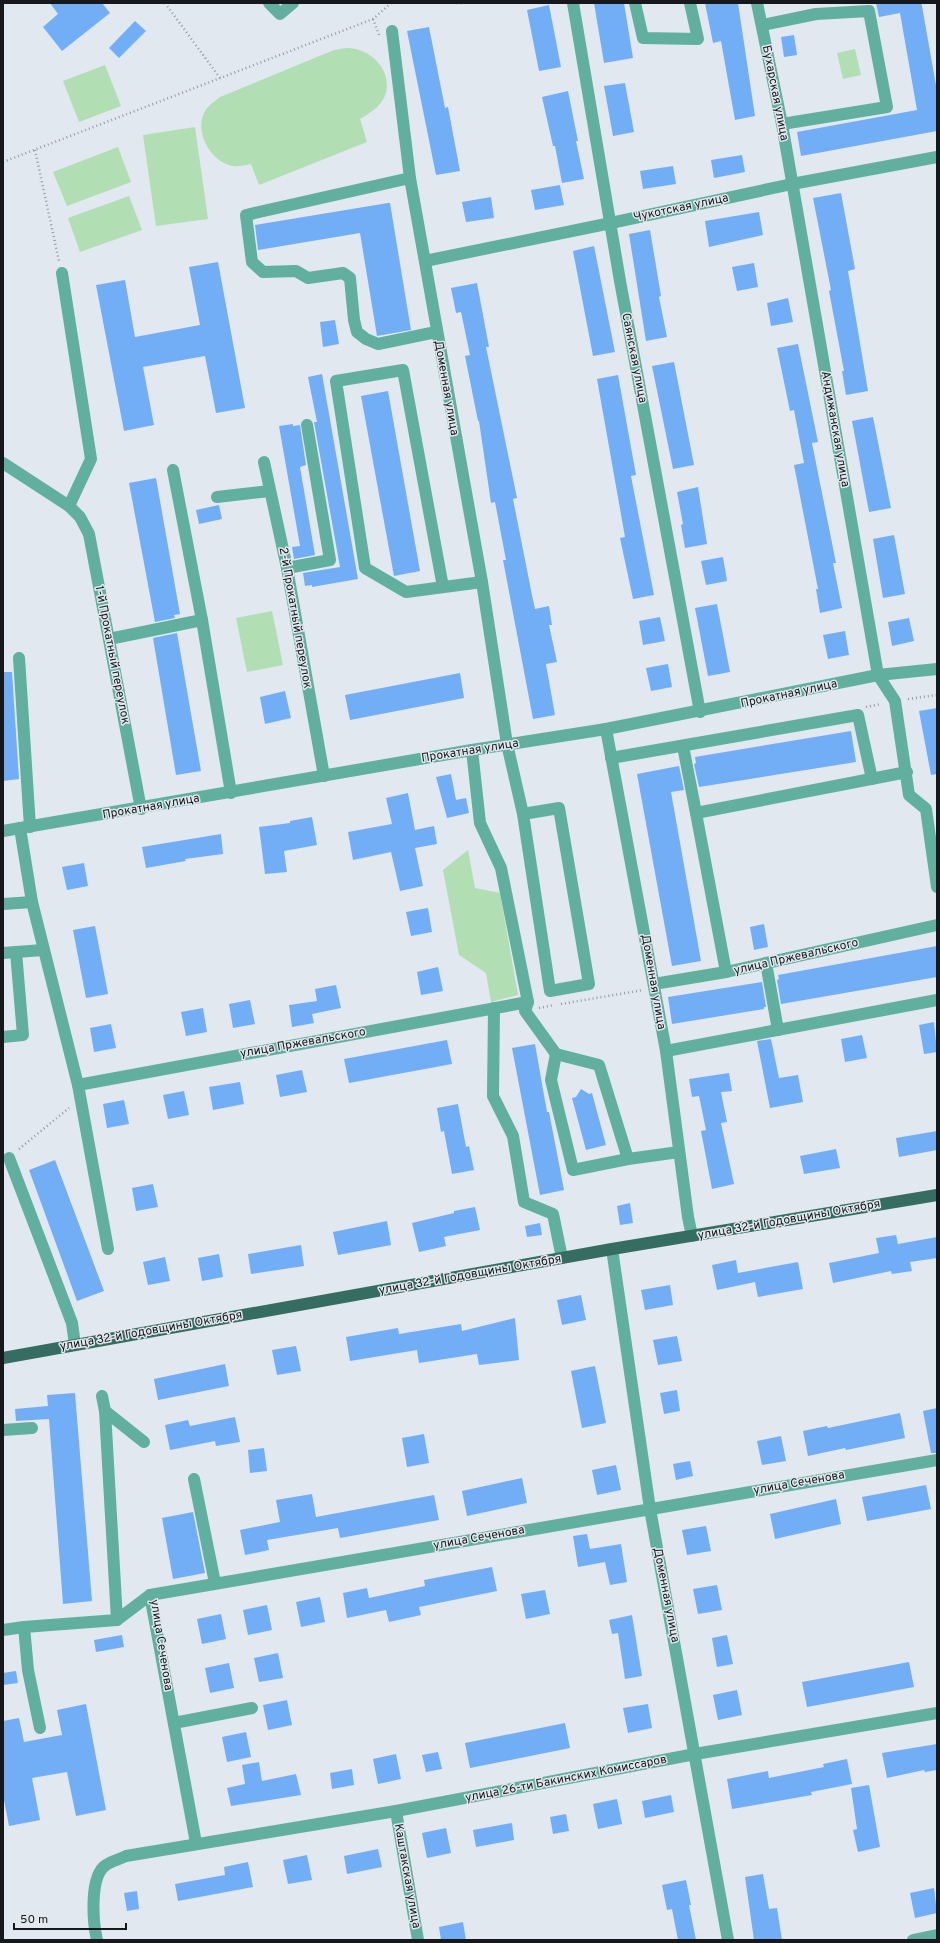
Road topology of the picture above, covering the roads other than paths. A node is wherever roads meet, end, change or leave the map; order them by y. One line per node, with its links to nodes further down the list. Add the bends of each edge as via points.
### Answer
1 (269, 3): 2 (street, via 280,14)
2 (293, 3)
3 (573, 3): 14 (street, Саянская улица)
4 (635, 3): 5 (street, via 643,38 698,39)
5 (690, 3)
6 (757, 3): 8 (street, Бухарская улица)
7 (815, 9): 8 (street); 10 (street, via 869,11 887,107)
8 (762, 25): 10 (street, Бухарская улица)
9 (392, 31): 12 (street, Доменная улица)
10 (782, 124): 13 (street, Бухарская улица)
11 (937, 157): 13 (street, Чукотская улица)
12 (410, 178): 15 (street, Доменная улица); 17 (street, via 246,215 252,262 263,272 296,271 308,278 343,273 350,278 357,332 378,344)
13 (792, 184): 14 (street, Чукотская улица); 32 (street, Андижанская улица)
14 (611, 223): 15 (street, Чукотская улица); 33 (street, Саянская улица)
15 (425, 260): 17 (street, Доменная улица)
16 (62, 273): 24 (street, via 91,459)
17 (436, 332): 26 (street, Доменная улица)
18 (306, 425): 25 (street, via 330,560)
19 (264, 462): 22 (street, 2-й Прокатный переулок)
20 (3, 463): 24 (street, 1-й Прокатный переулок)
21 (174, 470): 28 (street)
22 (270, 491): 23 (street); 25 (street, 2-й Прокатный переулок)
23 (217, 497)
24 (69, 506): 29 (street, 1-й Прокатный переулок, via 80,517 89,534)
25 (287, 568): 40 (street, 2-й Прокатный переулок)
26 (482, 582): 27 (street); 35 (street, Доменная улица)
27 (443, 587): 27 (street, via 406,592 365,568 336,381 403,370)
28 (202, 620): 29 (street); 42 (street)
29 (109, 639): 43 (street, 1-й Прокатный переулок)
30 (19, 658): 46 (street)
31 (937, 669): 32 (street, Прокатная улица)
32 (878, 675): 33 (street, Прокатная улица); 39 (street, via 895,701)
33 (700, 712): 34 (street, Прокатная улица)
34 (606, 729): 35 (street, Прокатная улица); 38 (street, Доменная улица)
35 (507, 744): 37 (street, Прокатная улица); 45 (street, Доменная улица)
36 (683, 746): 38 (street); 41 (street, via 858,716); 44 (street)
37 (472, 750): 40 (street, Прокатная улица); 59 (street, via 480,823 501,868)
38 (611, 758): 57 (street, Доменная улица)
39 (907, 772): 41 (street); 48 (street, via 909,795 926,808)
40 (324, 776): 42 (street, Прокатная улица)
41 (872, 779): 44 (street)
42 (231, 793): 43 (street, Прокатная улица)
43 (141, 809): 46 (street, Прокатная улица)
44 (696, 813): 56 (street)
45 (523, 814): 45 (street, Доменная улица, via 559,808 589,984 550,991)
46 (25, 828): 47 (street, Прокатная улица); 49 (street)
47 (3, 832)
48 (937, 887)
49 (32, 902): 50 (street); 52 (street)
50 (3, 904)
51 (937, 925): 55 (street, улица Пржевальского)
52 (43, 950): 53 (street); 65 (street)
53 (16, 952): 54 (street); 62 (street, via 24,1035)
54 (3, 954)
55 (766, 963): 56 (street, улица Пржевальского); 61 (street)
56 (726, 972): 57 (street, улица Пржевальского)
57 (654, 986): 63 (street, Доменная улица)
58 (937, 1000): 61 (street)
59 (526, 1006): 60 (street, улица Пржевальского); 64 (street)
60 (494, 1008): 65 (street, улица Пржевальского); 73 (street, via 493,1096 513,1136 524,1202 553,1214)
61 (778, 1030): 63 (street)
62 (3, 1037)
63 (666, 1051): 66 (street, Доменная улица)
64 (556, 1054): 68 (street, via 599,1065); 68 (street, via 552,1080 573,1170)
65 (78, 1085): 71 (street)
66 (679, 1152): 68 (street); 70 (street, Доменная улица)
67 (9, 1158): 74 (street, via 72,1323)
68 (628, 1159)
69 (937, 1195): 70 (main road, улица 32-й Годовщины Октября)
70 (692, 1236): 72 (main road, улица 32-й Годовщины Октября)
71 (108, 1249)
72 (612, 1249): 73 (main road, улица 32-й Годовщины Октября); 83 (street, Доменная улица)
73 (562, 1258): 74 (main road, улица 32-й Годовщины Октября)
74 (75, 1345): 75 (main road, улица 32-й Годовщины Октября)
75 (3, 1358)
76 (102, 1396): 77 (street)
77 (105, 1411): 80 (street); 86 (street)
78 (32, 1428): 79 (street)
79 (3, 1430)
80 (144, 1442)
81 (937, 1460): 83 (street, улица Сеченова)
82 (194, 1479): 84 (street)
83 (650, 1509): 84 (street, улица Сеченова); 93 (street, Доменная улица)
84 (215, 1584): 85 (street, улица Сеченова)
85 (150, 1595): 86 (street); 91 (street, улица Сеченова)
86 (117, 1620): 87 (street)
87 (24, 1627): 88 (street); 92 (street, via 28,1670)
88 (3, 1630)
89 (252, 1708): 91 (street)
90 (937, 1713): 93 (street, улица 26-ти Бакинских Комиссаров)
91 (174, 1723): 95 (street)
92 (40, 1728)
93 (695, 1754): 94 (street, улица 26-ти Бакинских Комиссаров); 99 (street, Доменная улица)
94 (396, 1811): 95 (street, улица 26-ти Бакинских Комиссаров); 98 (street, Каштакская улица)
95 (196, 1843): 97 (street, улица 26-ти Бакинских Комиссаров, via 126,1856 105,1866 95,1882 94,1925)
96 (937, 1935): 100 (street)
97 (97, 1940)
98 (418, 1940)
99 (728, 1940)
100 (913, 1940)

